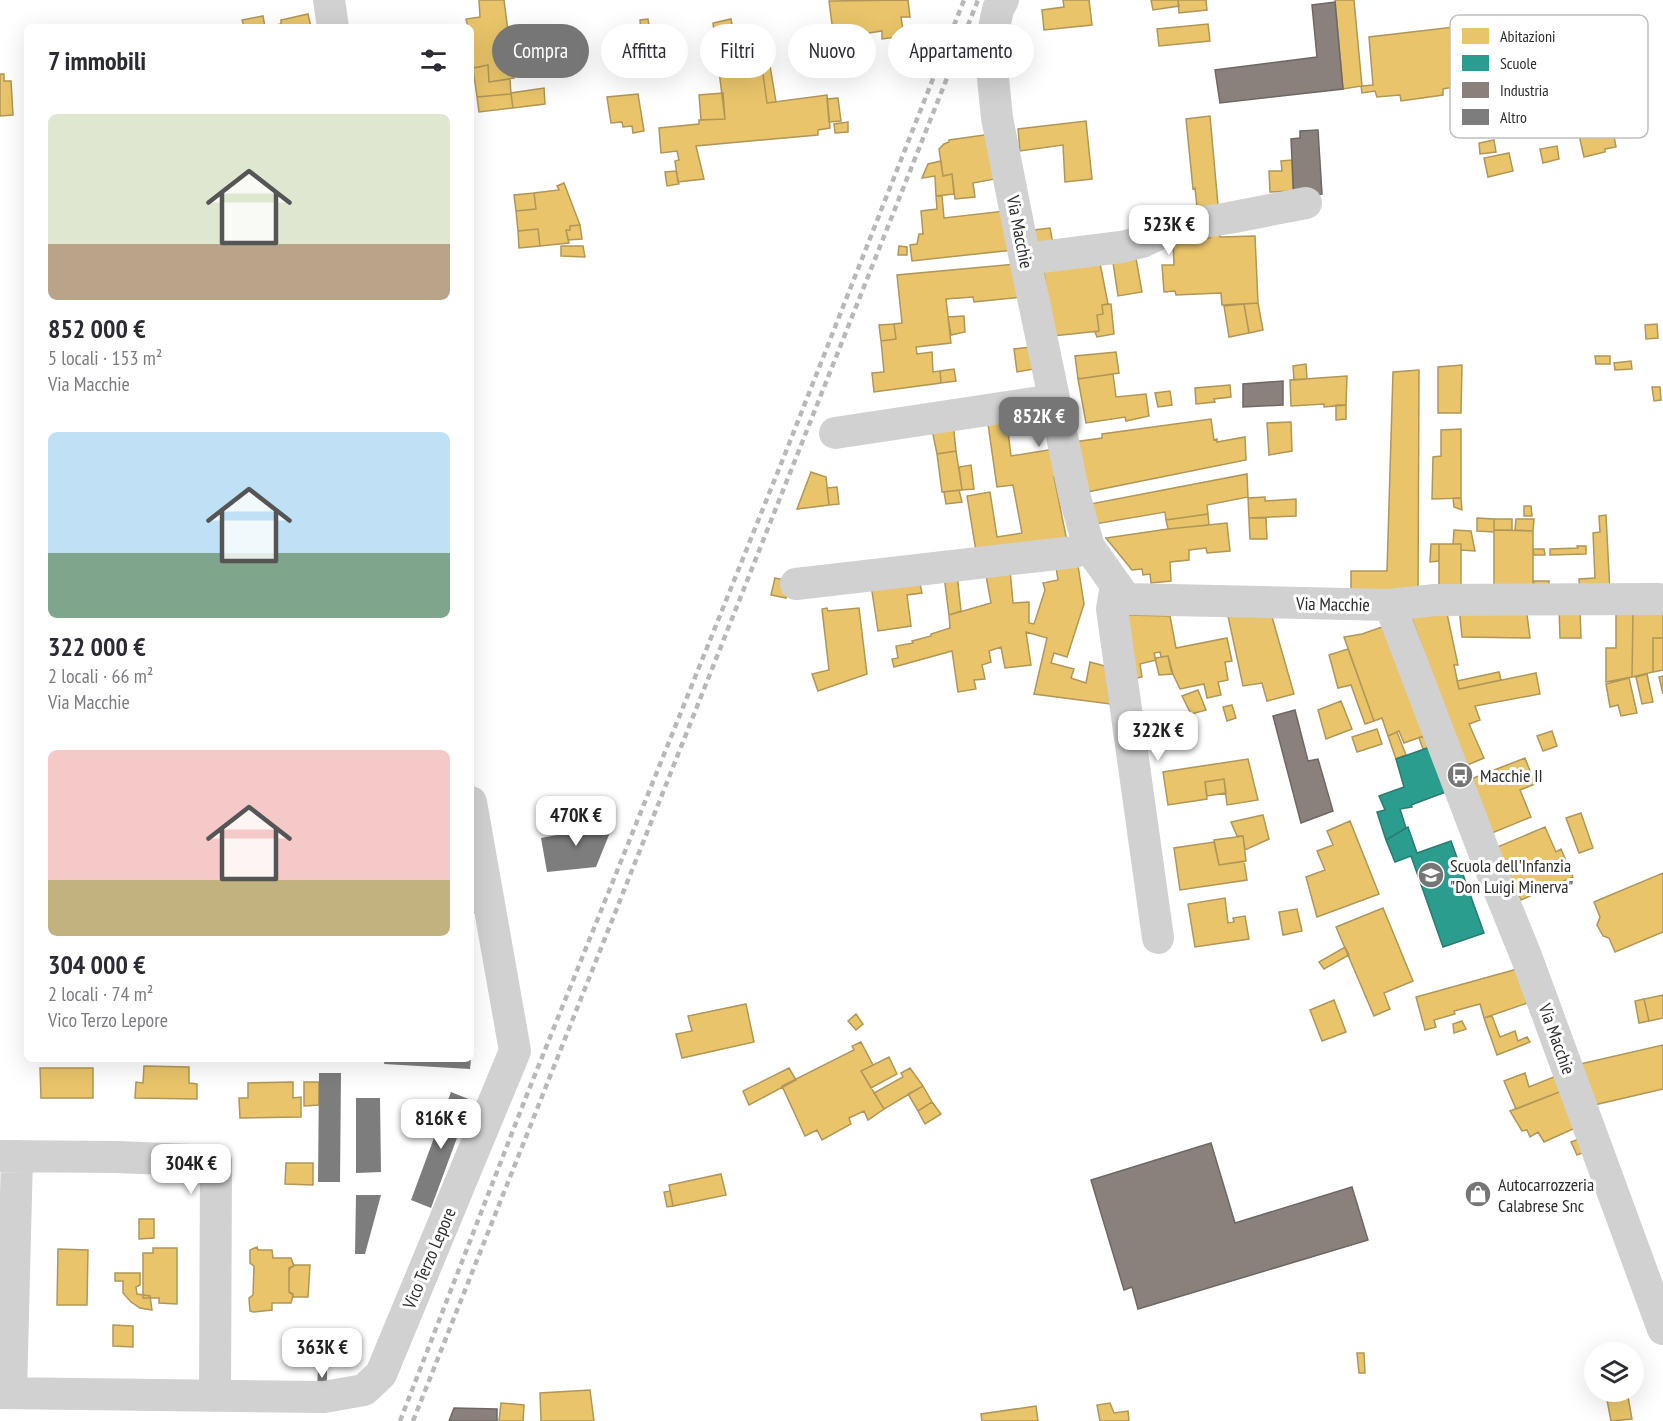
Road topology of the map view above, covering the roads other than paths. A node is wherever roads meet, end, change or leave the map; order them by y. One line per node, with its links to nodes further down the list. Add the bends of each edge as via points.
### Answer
1 (329, 0): 3 (street)
2 (1003, 0): 5 (street, Via Macchie, via 990,48 997,118)
3 (333, 24)
4 (1306, 203): 5 (street, via 1176,226 1121,247)
5 (1025, 259): 6 (street, Via Macchie)
6 (1054, 400): 7 (street); 8 (street, Via Macchie)
7 (835, 433)
8 (1089, 547): 9 (street, via 1074,552); 10 (street, Via Macchie)
9 (796, 584)
10 (1116, 585): 12 (street, Via Macchie, via 1126,599); 14 (street, via 1112,609)
11 (1659, 599): 12 (street, via 1435,600)
12 (1390, 605): 16 (street, Via Macchie, via 1531,967)
13 (474, 819): 18 (street, Vico Terzo Lepore, via 515,1051 381,1374 364,1390 324,1396)
14 (1158, 938)
15 (9, 1156): 17 (street); 18 (street, via 216,1161)
16 (1663, 1329)
17 (6, 1393): 18 (street, Vico Terzo Lepore)
18 (215, 1396)

